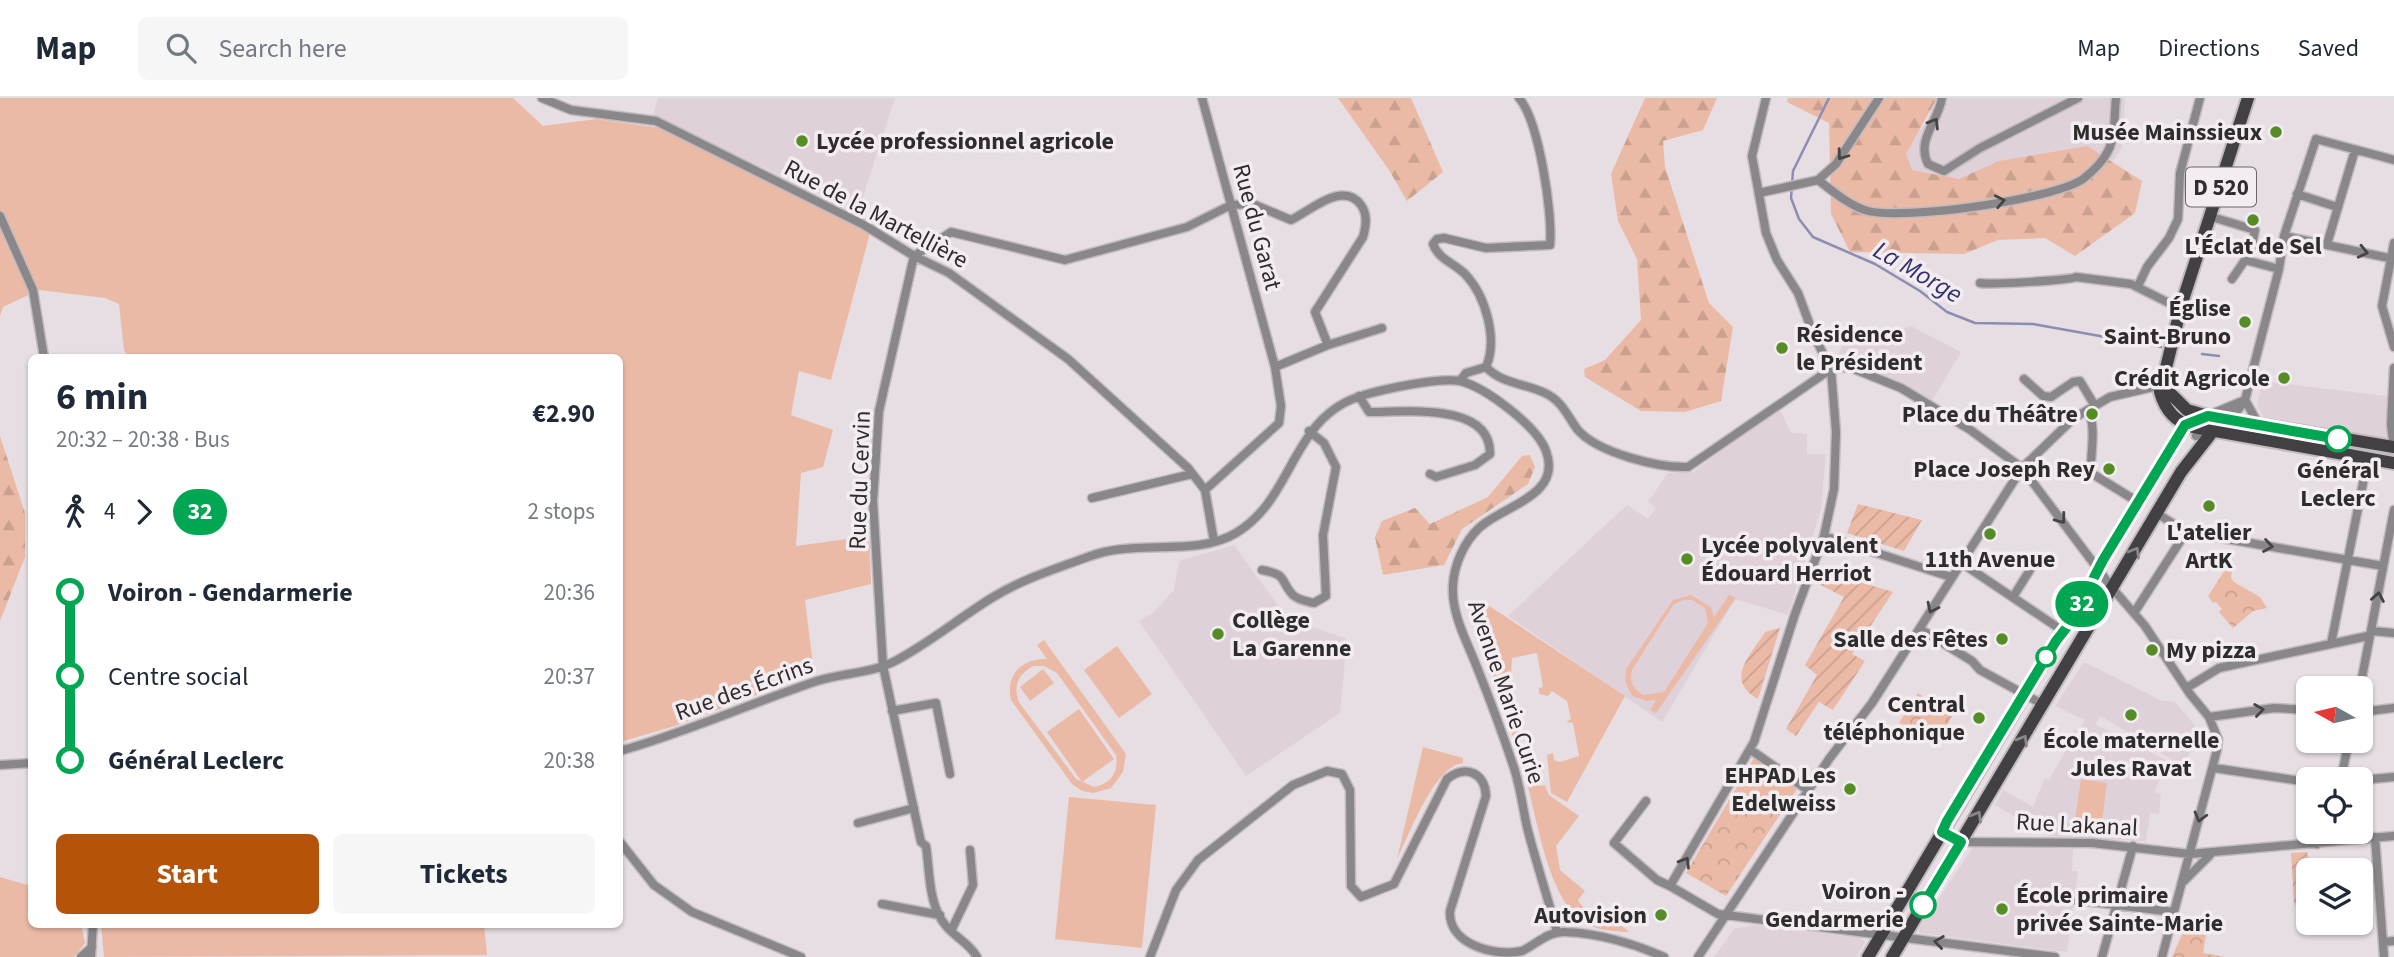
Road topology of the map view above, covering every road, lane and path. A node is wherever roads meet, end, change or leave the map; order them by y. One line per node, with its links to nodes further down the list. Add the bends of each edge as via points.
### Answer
1 (542, 98): 25 (street, Rue de la Martellière, via 571,110 663,124 864,225)
2 (1202, 98): 16 (street, Rue du Garat)
3 (1519, 98): 38 (street, via 1534,134 1549,201 1550,245 1486,248 1444,238 1433,244 1440,257 1467,276 1484,308 1493,342)
4 (1766, 98): 14 (street, via 1752,156)
5 (1879, 98): 13 (street, one-way to 13, via 1836,164)
6 (1942, 98): 7 (street, one-way to 6, via 1944,171 1928,164 1923,148 1925,136 1938,119)
7 (2078, 98)
8 (2116, 98): 13 (street, one-way to 8, via 1869,211 1935,213 2058,190 2082,180 2107,152)
9 (2200, 98): 31 (street, via 2180,173 2178,219)
10 (2248, 98): 19 (main road, D 520)
11 (2353, 151): 12 (street); 15 (street, via 2319,143); 17 (street)
12 (2394, 160)
13 (1813, 181): 14 (street)
14 (1759, 193): 40 (street, via 1766,233 1777,260 1798,293)
15 (2301, 194): 17 (street); 20 (street)
16 (1231, 205): 25 (street, via 1187,228 1065,260 951,232); 34 (street, via 1253,204 1291,219 1337,196 1349,195 1360,203 1366,225 1363,237 1315,312); 37 (street, Rue du Garat)
17 (2336, 205): 23 (street)
18 (0, 216): 36 (street, via 33,290)
19 (2213, 216): 22 (street, via 2255,230); 32 (main road, D 520)
20 (2284, 236): 23 (street); 24 (street)
21 (2394, 243): 26 (street)
22 (2252, 244): 24 (street); 27 (street)
23 (2327, 244): 26 (street, one-way to 26)
24 (2283, 251): 28 (street)
25 (914, 256): 58 (street, Rue de la Martellière, via 949,273 1068,359); 85 (street, Rue du Cervin, via 876,439 873,501)
26 (2392, 258): 35 (street, via 2382,306)
27 (2245, 260): 28 (street); 29 (street)
28 (2280, 269): 45 (street)
29 (2232, 279)
30 (1980, 283): 31 (street, via 2071,281 2076,277)
31 (2138, 286): 32 (street)
32 (2181, 309): 43 (main road, D 520)
33 (1382, 328): 34 (street)
34 (1328, 345): 37 (street)
35 (2394, 347)
36 (44, 354)
37 (1275, 367): 60 (street, Rue du Garat, via 1279,423)
38 (1486, 367): 40 (street, via 1496,377 1546,393 1562,404 1579,431 1610,449 1666,468 1688,467); 42 (street, via 1466,373)
39 (2394, 368): 53 (street)
40 (1831, 369): 57 (street, via 1849,367 1901,388); 66 (street, via 1836,462)
41 (2024, 379): 46 (street, via 2043,396 2051,397 2080,381)
42 (1460, 382): 44 (street); 128 (street, Avenue Marie Curie, via 1518,417 1539,437 1548,455 1542,485 1523,503 1480,526 1466,544 1453,584 1458,622 1515,772)
43 (2162, 385): 46 (street, via 2110,397); 47 (main road); 51 (main road, via 2162,400 2169,414)
44 (1359, 397): 52 (street, via 1328,412); 59 (street, via 1369,412 1464,417 1481,427 1490,440 1490,454 1475,465 1436,477)
45 (2245, 400): 48 (street); 49 (street); 50 (street)
46 (2091, 408): 57 (street, via 2074,418); 62 (street, via 2092,474)
47 (2187, 410): 48 (main road); 51 (main road)
48 (2208, 416): 49 (main road); 51 (main road)
49 (2223, 419): 50 (main road); 51 (street)
50 (2260, 426): 53 (main road)
51 (2197, 429): 54 (main road); 62 (main road); 64 (main road)
52 (1309, 431): 67 (street, via 1261,513 1232,536); 72 (street, via 1324,443 1336,467 1323,535 1326,596 1314,603 1300,599 1276,573)
53 (2394, 448): 54 (main road, via 2368,451 2344,446)
54 (2332, 452): 55 (main road)
55 (2368, 458): 56 (main road); 69 (street)
56 (2394, 463)
57 (2022, 468): 70 (street); 73 (street, one-way to 73)
58 (1192, 474): 60 (street, Rue de la Martellière); 61 (street)
59 (1430, 474)
60 (1205, 490): 67 (street, Rue de la Martellière)
61 (1092, 498)
62 (2138, 502): 73 (main road)
63 (2394, 510): 71 (street)
64 (2158, 514): 65 (street); 76 (main road, one-way to 64)
65 (2186, 532): 69 (street, one-way to 69); 79 (street)
66 (1824, 536): 74 (street); 96 (street)
67 (1214, 541): 85 (street, via 1110,551 1030,578)
68 (2038, 557): 77 (street)
69 (2348, 560): 71 (street); 84 (street)
70 (1961, 562): 74 (street); 77 (street)
71 (2383, 566): 82 (street, one-way to 71)
72 (1262, 570)
73 (2099, 570): 75 (main road); 76 (street)
74 (1951, 577): 80 (street, one-way to 80)
75 (2090, 588): 78 (main road, via 2102,590); 81 (main road)
76 (2113, 589): 78 (main road); 79 (street)
77 (2013, 597): 81 (street)
78 (2104, 604): 89 (main road)
79 (2134, 613): 87 (street)
80 (1920, 629): 88 (street, via 1980,670); 104 (street)
81 (2063, 631): 88 (main road)
82 (2372, 631): 83 (street); 84 (street, via 2368,636); 86 (street)
83 (2394, 633)
84 (2331, 643): 87 (street, via 2218,668)
85 (883, 666): 92 (street, Rue du Cervin); 95 (street, Rue des Écrins, via 816,681 694,729)
86 (2363, 676)
87 (2188, 687): 94 (street)
88 (2025, 693): 89 (street); 108 (main road)
89 (2044, 705): 114 (main road, one-way to 89)
90 (2394, 708): 93 (street)
91 (2296, 709): 94 (street, one-way to 91)
92 (892, 711): 100 (street, via 936,703); 106 (street, Rue du Cervin)
93 (2373, 711)
94 (2209, 717): 99 (street, via 2218,739)
95 (623, 750)
96 (1751, 750): 104 (street); 118 (street, one-way to 96)
97 (28, 763): 98 (street)
98 (0, 765)
99 (2214, 768): 103 (street); 116 (street, one-way to 116)
100 (950, 774)
101 (2394, 777): 102 (street)
102 (2373, 779)
103 (2296, 780)
104 (1809, 791): 124 (street)
105 (1646, 801): 118 (street, via 1614,843)
106 (914, 808): 107 (street); 125 (street, Rue du Cervin)
107 (858, 823)
108 (1939, 836): 114 (main road); 129 (main road)
109 (2394, 836): 110 (street, Rue Lakanal)
110 (2375, 837): 111 (street, Rue Lakanal); 132 (street)
111 (2317, 845): 117 (street, Rue Lakanal)
112 (623, 846): 137 (street, via 654,885 692,912)
113 (2133, 846): 114 (street, Rue Lakanal); 116 (street, Rue Lakanal); 122 (street)
114 (1959, 847): 130 (main road)
115 (970, 850): 127 (street, via 973,885)
116 (2190, 854): 117 (street, Rue Lakanal); 119 (street)
117 (2211, 854): 119 (street)
118 (1670, 886): 124 (street, via 1718,914)
119 (2179, 890): 123 (street)
120 (2076, 900): 122 (street)
121 (882, 904): 125 (street)
122 (2117, 905): 123 (street); 144 (street)
123 (2173, 912): 145 (street)
124 (1727, 914): 129 (street); 134 (street)
125 (940, 915): 127 (street, Rue du Cervin)
126 (95, 928): 133 (street)
127 (951, 931): 138 (street, Rue du Cervin)
128 (1557, 932): 139 (street, via 1520,952 1506,953 1466,944 1453,930 1450,911 1486,796 1480,776 1468,771 1457,771 1447,779 1394,884 1366,897 1355,894 1350,873 1350,790 1342,774 1328,771 1293,785 1198,860 1176,890); 140 (street, via 1599,937)
129 (1882, 934): 130 (street); 141 (main road)
130 (1904, 937): 142 (main road); 143 (street, one-way to 130)
131 (2394, 941): 132 (street)
132 (2383, 942): 146 (street)
133 (92, 947): 135 (street); 136 (street)
134 (1700, 956)
135 (81, 957)
136 (91, 957)
137 (801, 957)
138 (977, 957)
139 (1150, 957)
140 (1664, 957)
141 (1868, 957)
142 (1892, 957)
143 (2055, 957)
144 (2102, 957)
145 (2162, 957)
146 (2384, 957)

